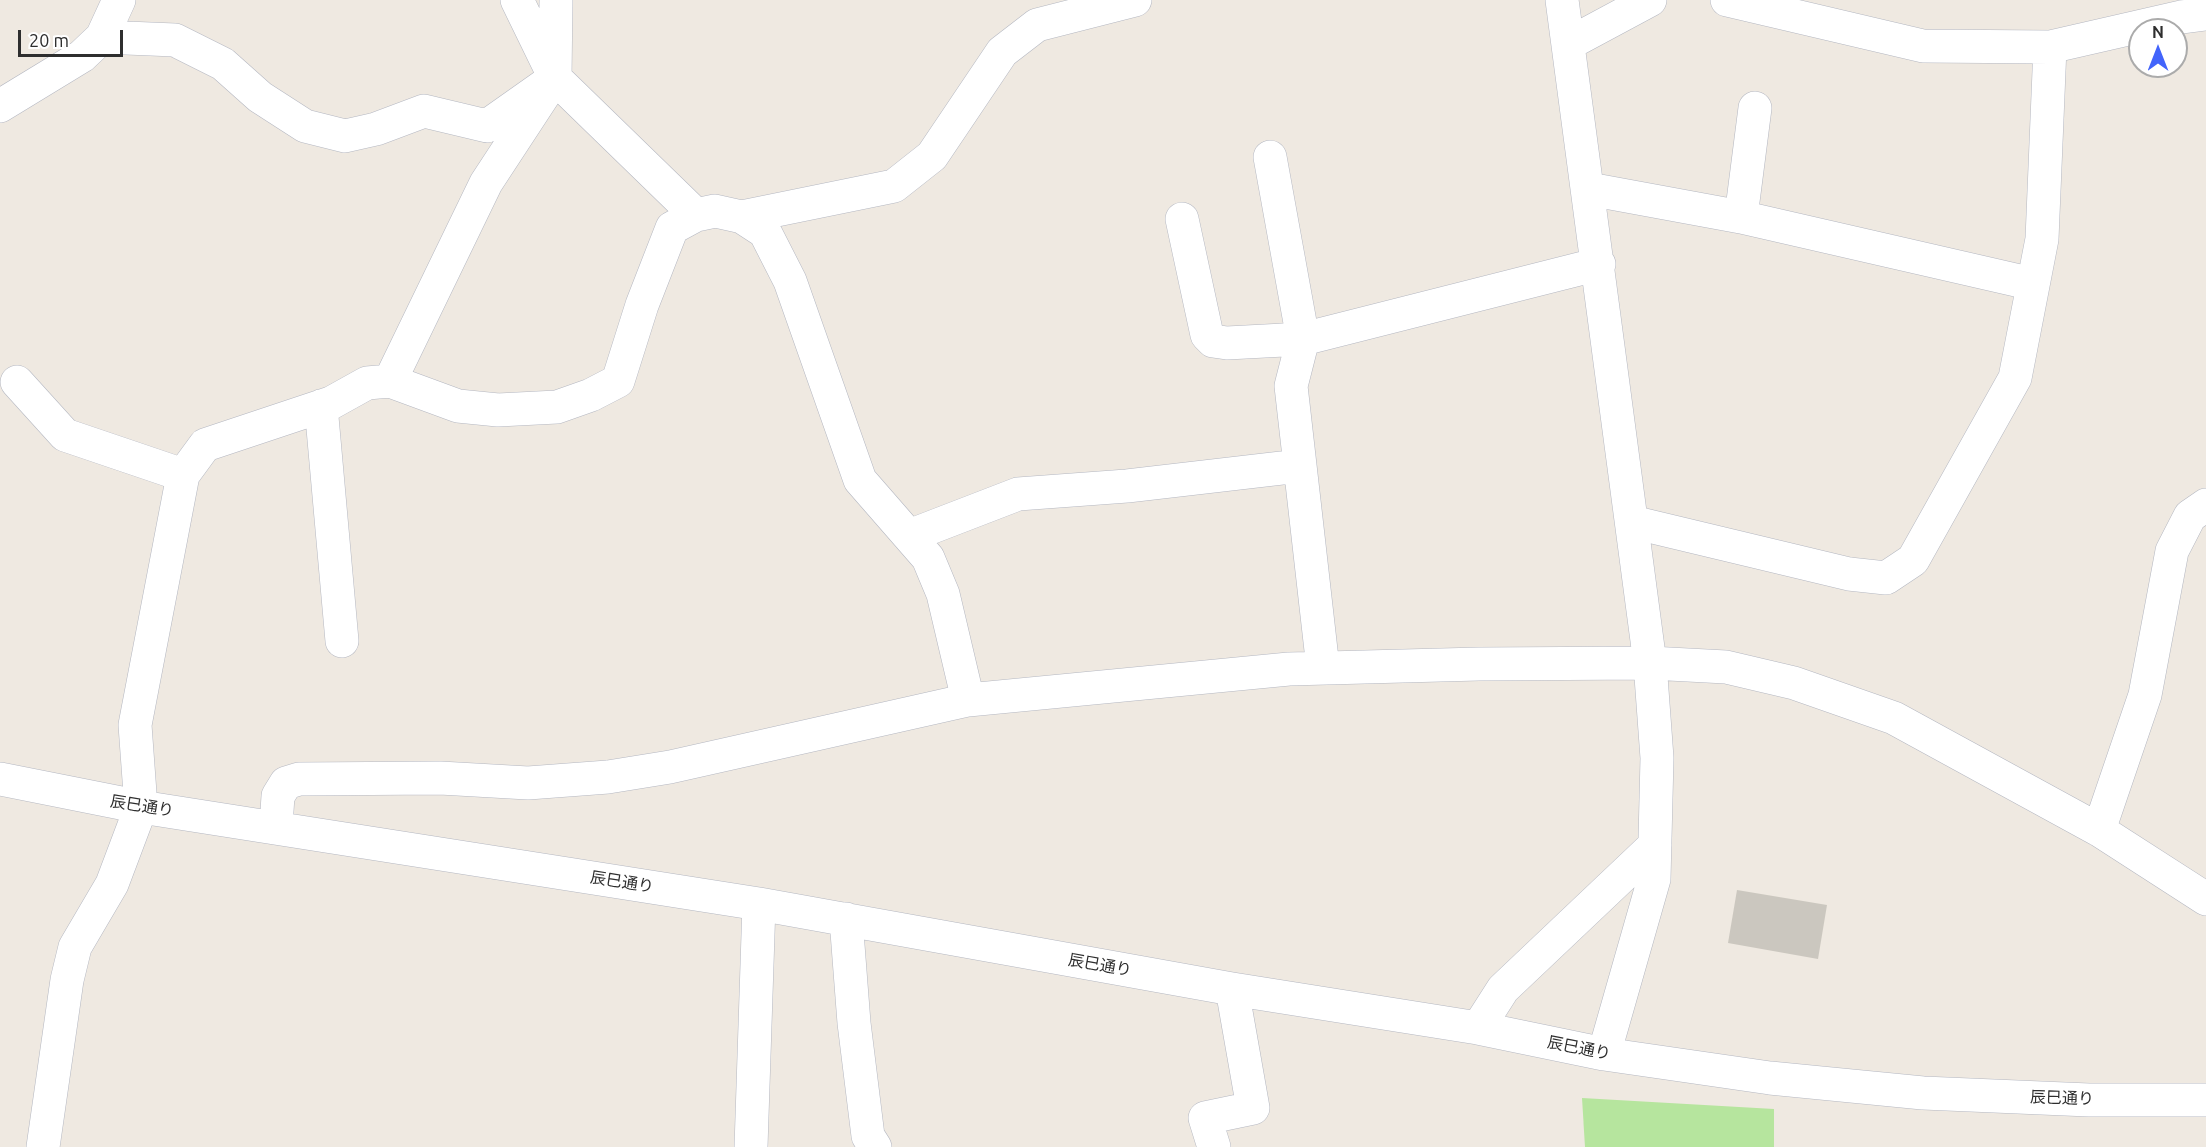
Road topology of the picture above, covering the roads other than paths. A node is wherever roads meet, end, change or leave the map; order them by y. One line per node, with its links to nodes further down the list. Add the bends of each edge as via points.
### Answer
1 (119, 0): 9 (street)
2 (517, 0): 12 (street)
3 (556, 0): 12 (street)
4 (1135, 0): 18 (street, via 1037,25 1020,38 1002,52 932,156 894,186)
5 (1562, 0): 10 (street)
6 (1650, 0): 10 (street)
7 (1727, 0): 11 (street, via 1923,46)
8 (2206, 14): 11 (street)
9 (102, 37): 12 (street, via 175,40 223,64 260,97 305,126 345,136 424,111 487,126); 13 (street, via 82,56)
10 (1568, 44): 16 (street)
11 (2050, 47): 22 (street, via 2042,240)
12 (555, 78): 17 (street); 24 (street, via 486,183)
13 (0, 106)
14 (1755, 108): 19 (street)
15 (1270, 157): 23 (street)
16 (1589, 189): 19 (street); 21 (street)
17 (696, 215): 18 (street, via 715,212); 24 (street, via 672,228 618,381 557,407 498,410 458,406)
18 (742, 217): 31 (street, via 765,232 790,281 860,480)
19 (1741, 217): 22 (street)
20 (1182, 219): 23 (street, via 1207,335 1213,341)
21 (1599, 264): 23 (street); 30 (street)
22 (2033, 284): 30 (street, via 2015,378 1913,560 1886,578 1849,574)
23 (1303, 339): 27 (street, via 1291,386)
24 (390, 381): 26 (street, via 367,383)
25 (17, 382): 28 (street, via 65,435)
26 (321, 406): 28 (street, via 204,445); 32 (street)
27 (1299, 466): 31 (street, via 1018,494); 34 (street)
28 (183, 475): 37 (street, via 135,725)
29 (2206, 505): 39 (street, via 2190,516 2172,551 2145,695)
30 (1632, 522): 33 (street)
31 (909, 536): 35 (street, via 928,558 943,594)
32 (342, 641)
33 (1650, 663): 34 (street); 39 (street, via 1726,667 1794,683 1894,718); 40 (street, via 1657,758)
34 (1323, 668): 35 (street)
35 (968, 700): 38 (street, via 670,767 608,777 528,783 440,778 299,779 286,783 278,796)
36 (0, 779): 37 (street, 辰巳通り)
37 (141, 807): 38 (street, 辰巳通り); 48 (street, via 112,884 75,947)
38 (276, 826): 42 (street, 辰巳通り)
39 (2099, 830): 41 (street)
40 (1655, 845): 45 (street, via 1503,989); 46 (street, via 1654,879)
41 (2206, 899)
42 (759, 904): 43 (street, 辰巳通り); 49 (street)
43 (846, 920): 44 (street, 辰巳通り); 50 (street, via 862,1091 868,1136)
44 (1232, 989): 45 (street, 辰巳通り); 51 (street, via 1253,1108 1205,1118)
45 (1478, 1029): 46 (street, 辰巳通り)
46 (1604, 1054): 47 (street, 辰巳通り, via 1770,1078 1923,1093)
47 (2206, 1100)
48 (43, 1147)
49 (751, 1147)
50 (875, 1147)
51 (1214, 1147)

